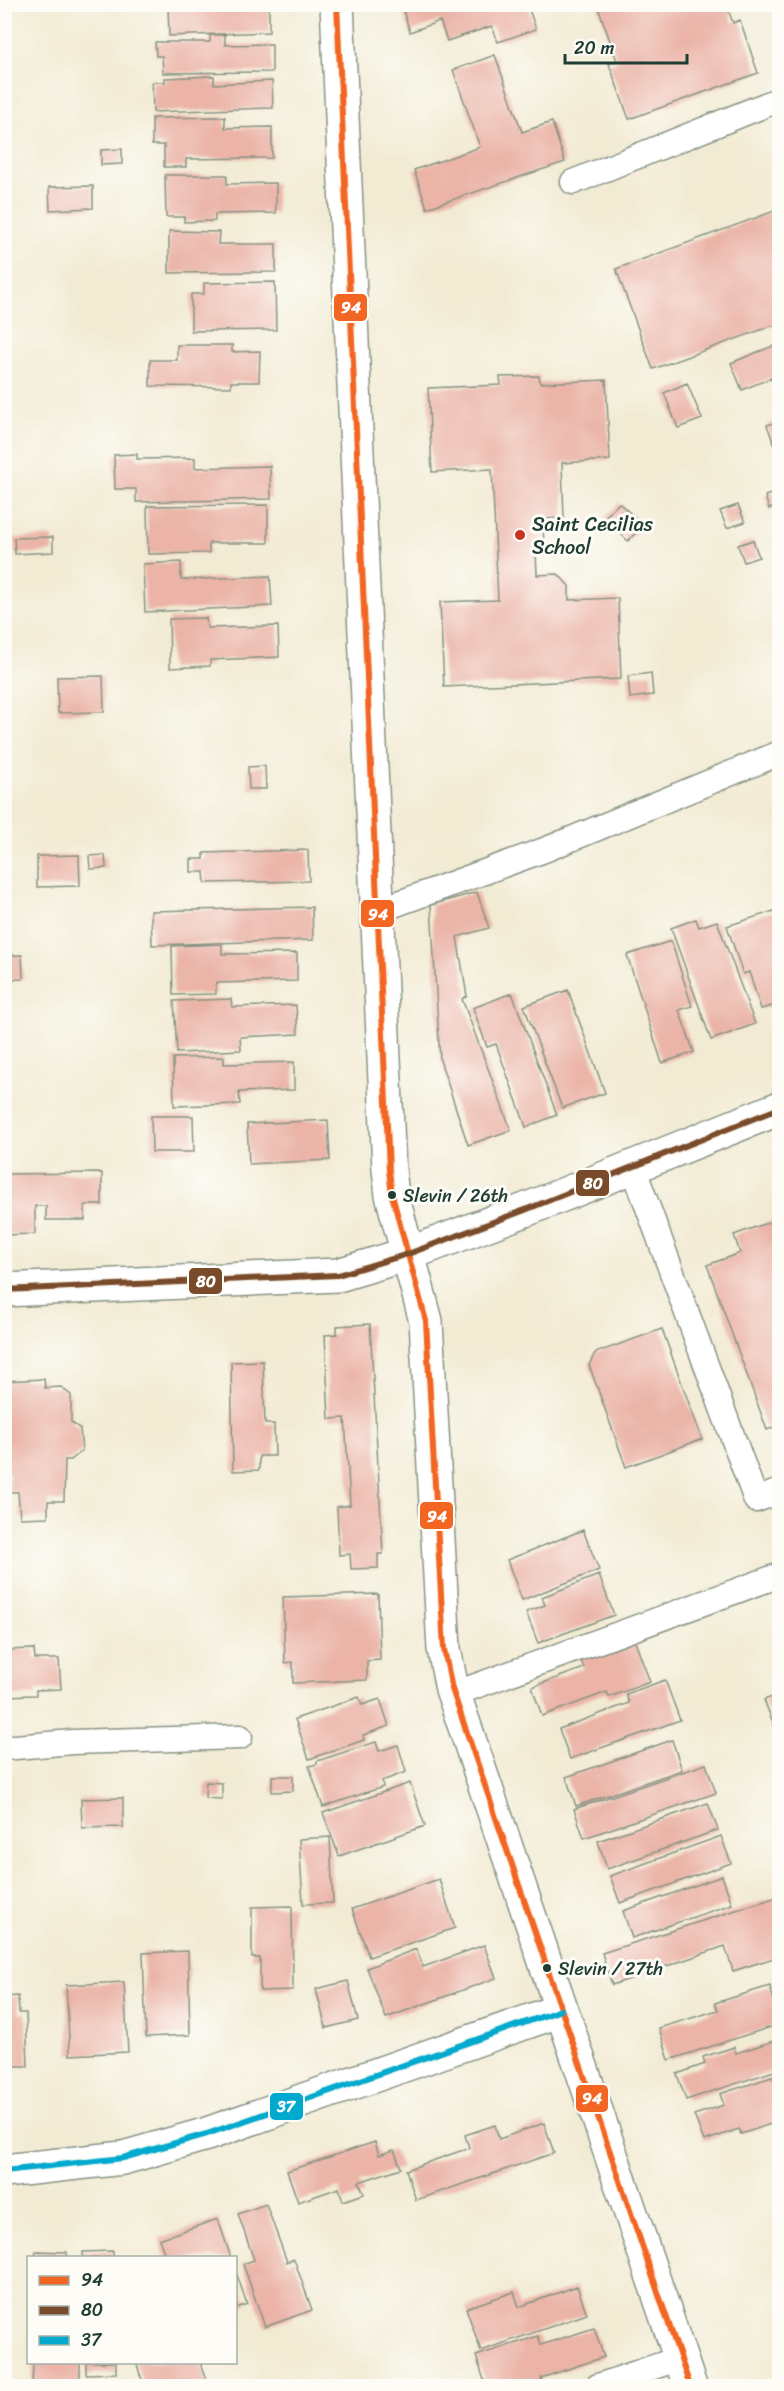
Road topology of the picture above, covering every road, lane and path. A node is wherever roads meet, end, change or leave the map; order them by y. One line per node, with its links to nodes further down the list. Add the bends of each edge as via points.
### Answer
1 (337, 4): 5 (street)
2 (780, 99): 3 (lane)
3 (573, 182)
4 (780, 753): 5 (lane, via 547,849)
5 (377, 911): 8 (street, via 389,1170)
6 (780, 1108): 7 (street)
7 (633, 1167): 8 (street); 10 (lane, via 756,1500)
8 (408, 1254): 9 (street, via 338,1275); 12 (street, via 426,1321 444,1649)
9 (4, 1290)
10 (780, 1491)
11 (780, 1575): 12 (lane)
12 (454, 1694): 15 (street)
13 (240, 1737): 14 (lane)
14 (4, 1748)
15 (561, 2010): 16 (street, via 207,2134 123,2158); 17 (street)
16 (4, 2171)
17 (685, 2372): 18 (lane)
18 (598, 2386)

